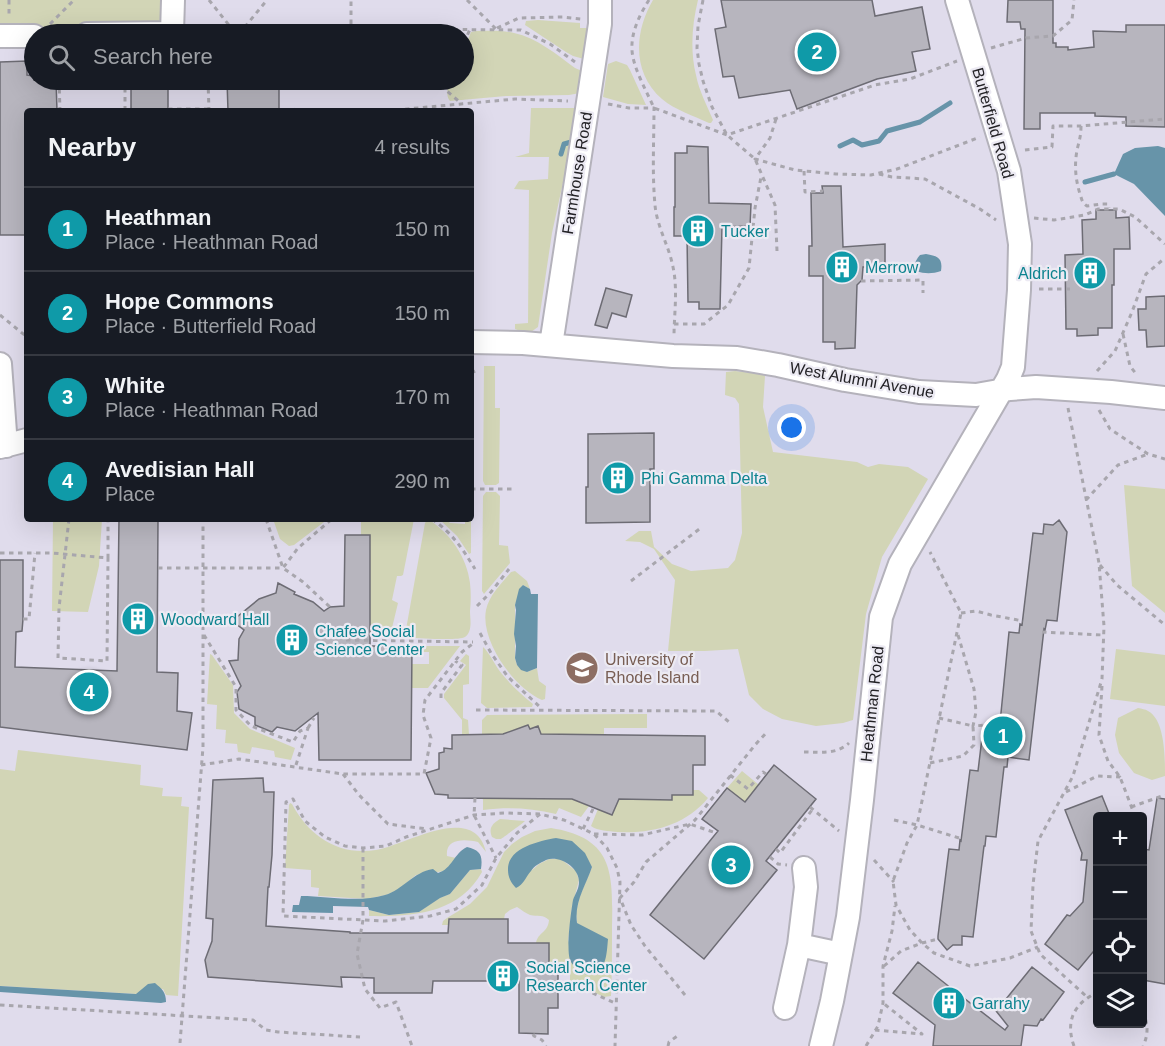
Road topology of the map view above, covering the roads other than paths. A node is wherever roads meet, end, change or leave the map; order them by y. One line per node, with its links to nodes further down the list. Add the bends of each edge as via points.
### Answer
1 (172, 0): 4 (street)
2 (600, 0): 8 (street, Farmhouse Road, via 600,24)
3 (957, 0): 10 (street, Butterfield Road, via 1009,171 1020,244 1012,367)
4 (172, 24)
5 (24, 34): 6 (street)
6 (0, 36)
7 (474, 342): 8 (street, West Alumni Avenue)
8 (551, 345): 10 (street, West Alumni Avenue, via 757,361 919,392 976,395)
9 (0, 364): 12 (street)
10 (1002, 390): 11 (street, West Alumni Avenue, via 1036,387); 15 (street, Heathman Road, via 900,564 881,617)
11 (1165, 398)
12 (11, 444)
13 (804, 868): 14 (street, via 806,887)
14 (799, 945): 15 (street); 16 (street)
15 (841, 954): 17 (street, Heathman Road)
16 (785, 1008)
17 (821, 1046)

